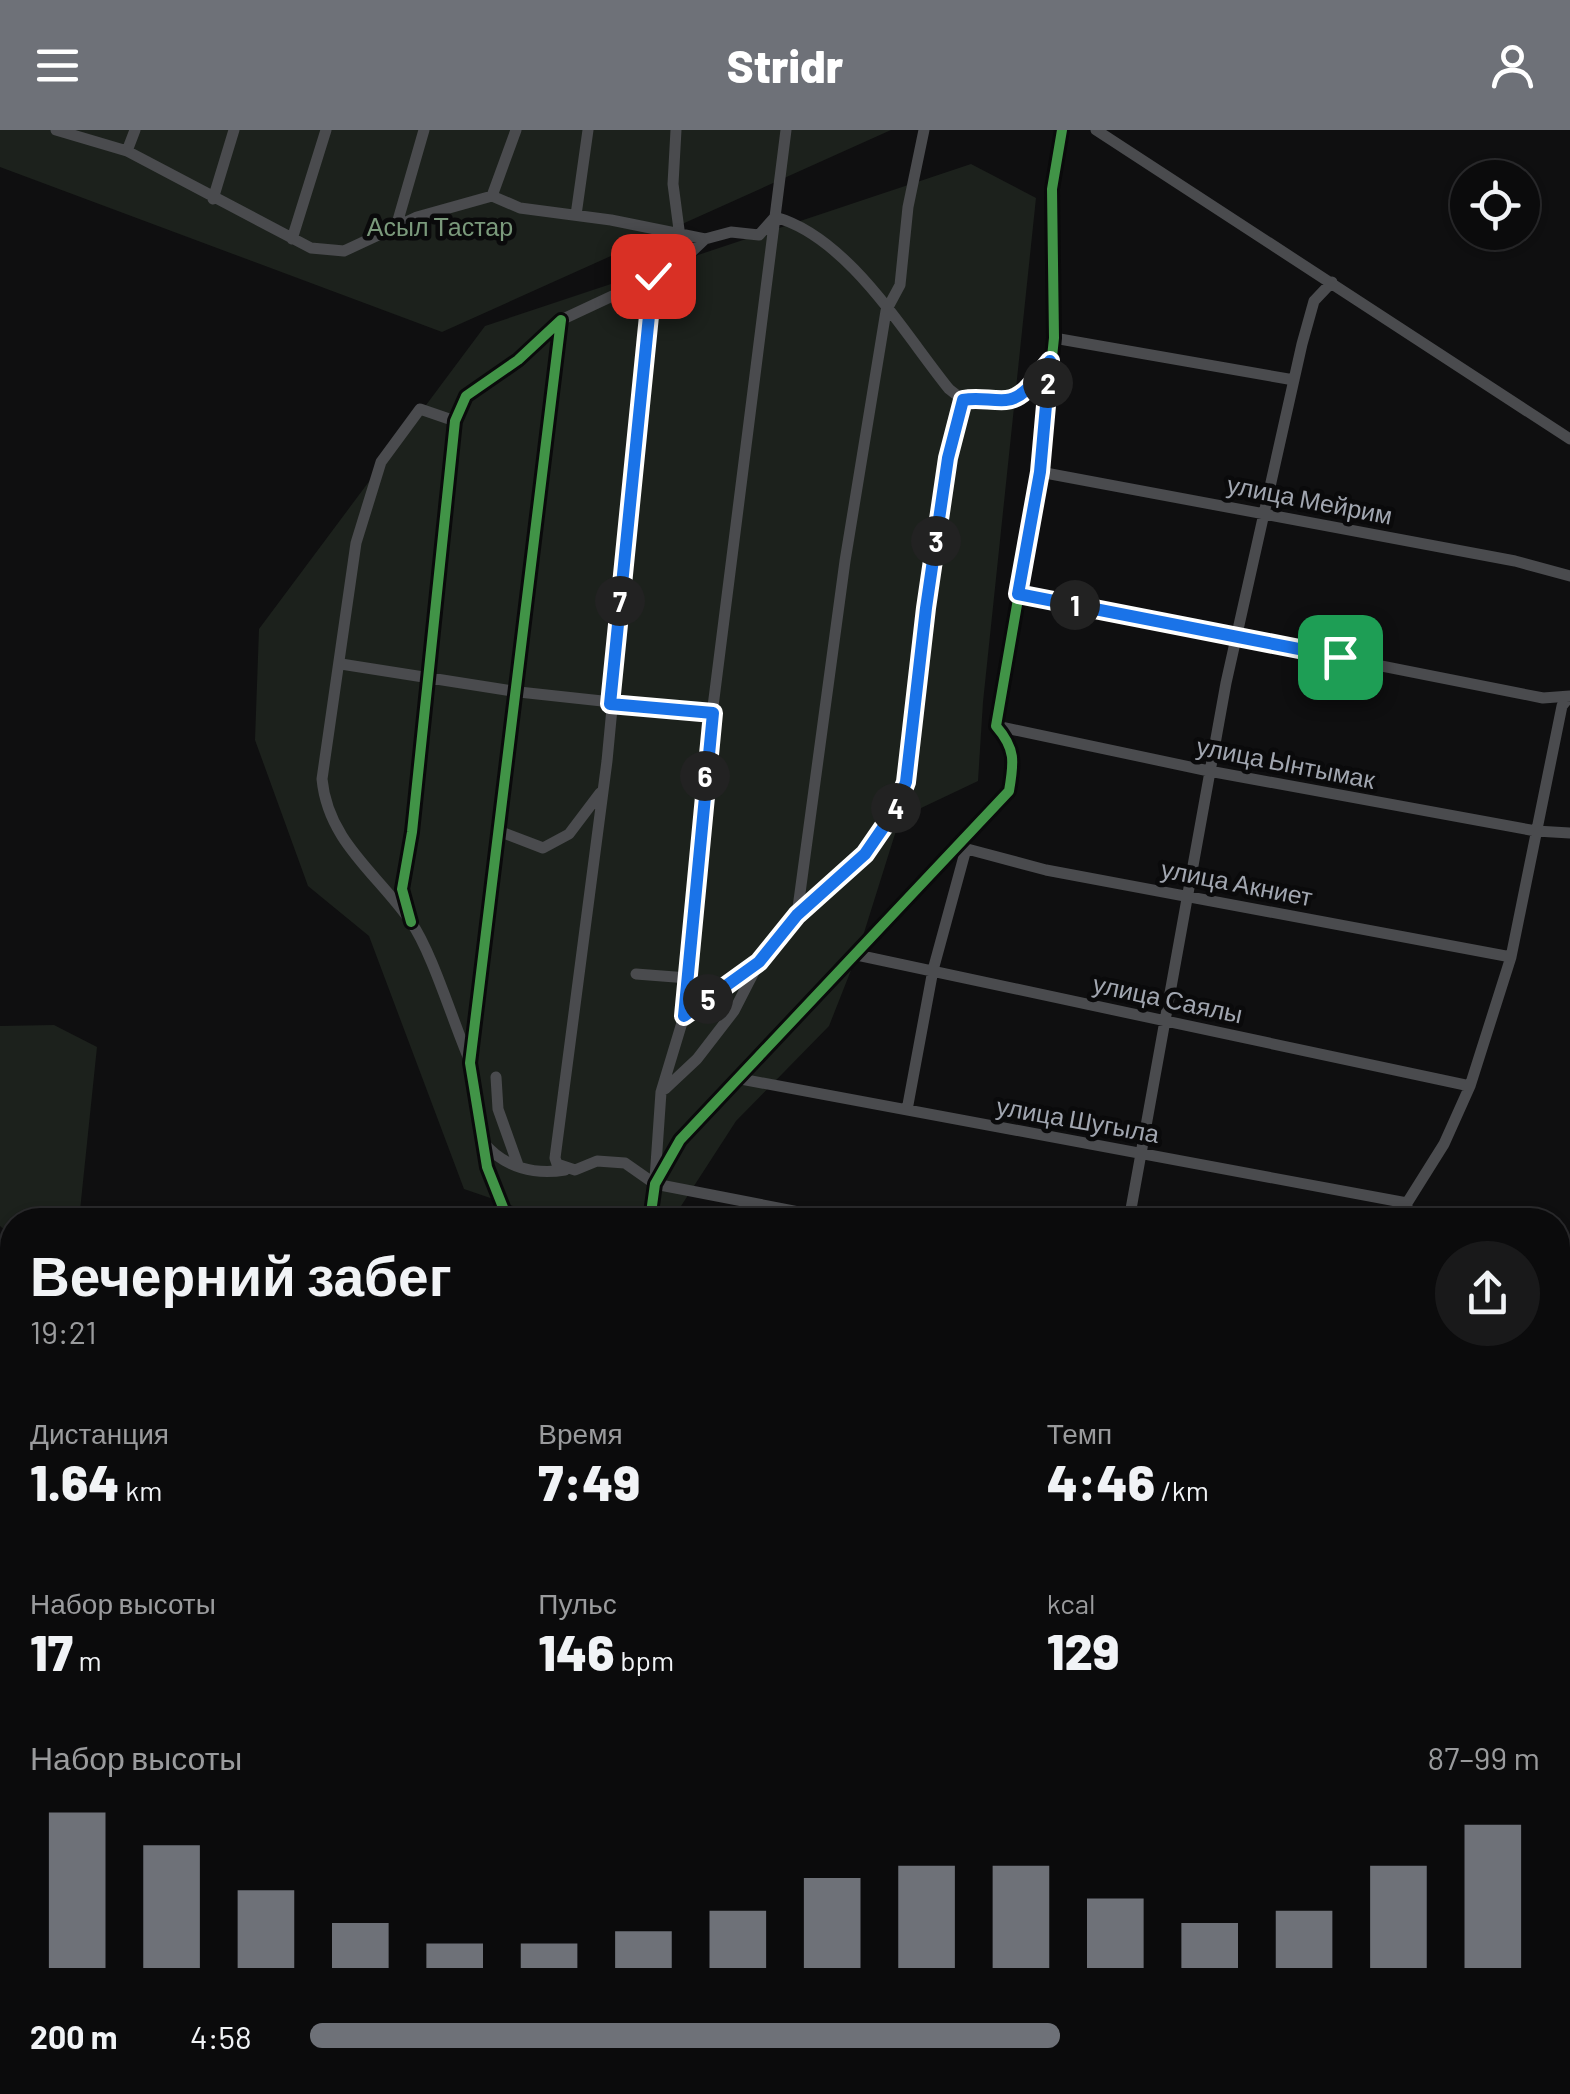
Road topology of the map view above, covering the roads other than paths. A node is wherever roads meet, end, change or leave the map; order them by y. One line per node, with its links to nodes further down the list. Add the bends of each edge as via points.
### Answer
1 (56, 130): 13 (street)
2 (135, 130): 13 (street)
3 (234, 130): 15 (street)
4 (326, 130): 20 (street)
5 (424, 130): 18 (street)
6 (516, 130): 14 (street)
7 (588, 130): 16 (street)
8 (676, 130): 19 (street, via 673,184)
9 (786, 130): 17 (street)
10 (924, 130): 25 (street, via 900,285)
11 (1062, 130): 27 (street, via 1052,190)
12 (1096, 130): 24 (street)
13 (127, 151): 15 (street)
14 (492, 196): 16 (street, via 520,208); 18 (street)
15 (212, 199): 20 (street)
16 (576, 215): 19 (street)
17 (775, 217): 21 (street, via 759,235 731,232); 25 (street, via 798,223 842,256); 43 (street)
18 (396, 227): 20 (street, via 344,250 311,248)
19 (680, 234): 21 (street); 22 (street)
20 (292, 238)
21 (704, 240): 22 (street)
22 (683, 260): 23 (street)
23 (653, 276): 26 (street); 42 (street)
24 (1332, 282): 29 (street, via 1314,301); 32 (street)
25 (886, 311): 30 (street); 52 (street)
26 (561, 320): 31 (street, via 466,396); 40 (street)
27 (1054, 338): 28 (street); 29 (street)
28 (1050, 361): 30 (street, via 1022,394); 33 (street)
29 (1294, 380): 34 (street)
30 (963, 400): 52 (street, via 948,458 906,782 865,854)
31 (455, 420): 38 (street, via 420,410 382,462 356,542); 39 (street)
32 (1570, 440)
33 (1040, 472): 34 (street, улица Мейрим); 36 (street)
34 (1264, 512): 35 (street, улица Мейрим); 37 (street)
35 (1570, 576)
36 (1018, 594): 37 (street); 44 (street)
37 (1238, 636): 41 (street); 45 (street)
38 (342, 664): 39 (street); 53 (street, via 324,794 344,843)
39 (426, 678): 40 (street); 53 (street, via 402,876)
40 (518, 692): 42 (street); 48 (street)
41 (1567, 699): 47 (street)
42 (610, 704): 43 (street); 46 (street)
43 (713, 713): 59 (street)
44 (996, 726): 45 (street, улица Ынтымак); 50 (street, via 1014,756 1009,791)
45 (1209, 771): 47 (street, улица Ынтымак); 51 (street)
46 (602, 790): 48 (street, via 568,834 549,846); 73 (street, via 554,1158)
47 (1536, 831): 49 (street, улица Ынтымак); 55 (street)
48 (501, 832): 64 (street)
49 (1570, 833)
50 (961, 848): 51 (street, улица Акниет); 54 (street); 57 (street)
51 (1188, 896): 55 (street, улица Акниет); 63 (street)
52 (797, 915): 56 (street)
53 (412, 922): 64 (street)
54 (856, 955): 57 (street, улица Саялы); 66 (street)
55 (1512, 957): 67 (street)
56 (759, 962): 60 (street); 61 (street)
57 (933, 970): 63 (street, улица Саялы); 69 (street)
58 (636, 974): 59 (street)
59 (688, 978): 62 (street)
60 (712, 996): 61 (street); 62 (street)
61 (734, 1011): 68 (street, via 697,1060)
62 (684, 1016): 68 (street)
63 (1166, 1021): 67 (street, улица Саялы); 71 (street)
64 (470, 1063): 70 (street)
65 (496, 1077): 72 (street, via 498,1109)
66 (741, 1079): 69 (street, улица Шугыла); 74 (street, via 680,1140)
67 (1470, 1086): 75 (street)
68 (661, 1092): 74 (street)
69 (907, 1110): 71 (street, улица Шугыла)
70 (481, 1140): 72 (street); 76 (street)
71 (1142, 1153): 75 (street, улица Шугыла); 79 (street)
72 (518, 1165): 73 (street, via 534,1172)
73 (568, 1170): 74 (street, via 609,1160 634,1166)
74 (655, 1184): 77 (street); 78 (street)
75 (1407, 1203): 80 (street)
76 (504, 1208)
77 (652, 1208)
78 (778, 1208)
79 (1131, 1208)
80 (1407, 1208)

